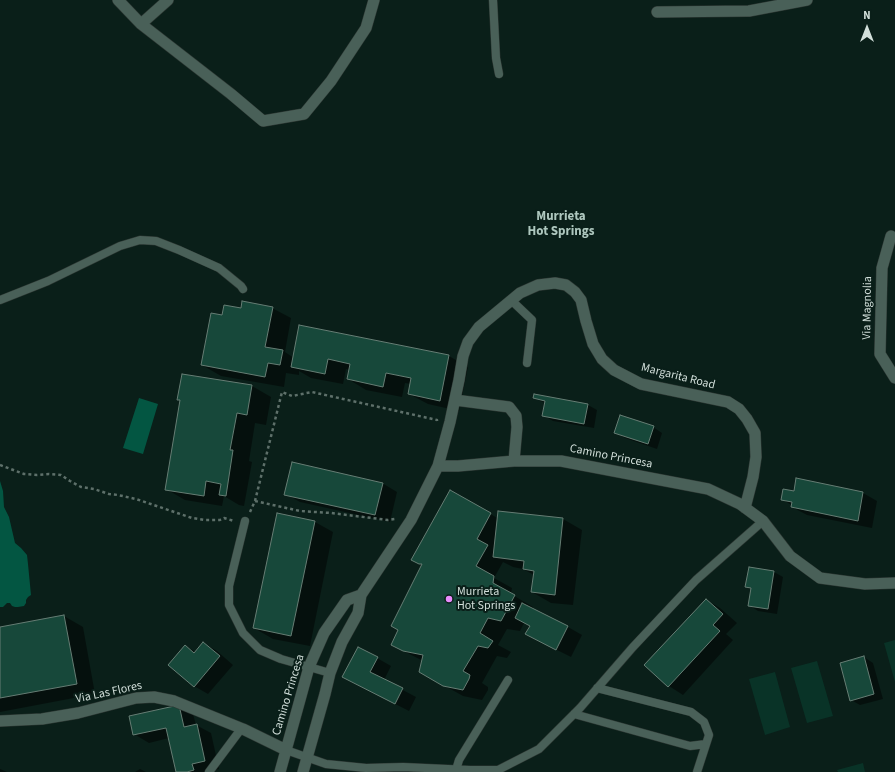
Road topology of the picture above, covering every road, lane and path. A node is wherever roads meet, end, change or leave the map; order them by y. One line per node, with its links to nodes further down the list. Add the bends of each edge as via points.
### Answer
1 (118, 0): 7 (street)
2 (168, 0): 7 (street)
3 (374, 0): 7 (street, via 366,28 331,81 304,114 263,121)
4 (493, 0): 8 (lane)
5 (807, 0): 6 (street, via 749,11)
6 (657, 12)
7 (141, 24)
8 (499, 74)
9 (891, 236): 14 (street, Via Magnolia, via 882,268 880,354)
10 (243, 289): 11 (lane, via 219,268 156,242 140,240 120,246 48,281)
11 (0, 300)
12 (511, 300): 13 (lane, via 532,320); 15 (street, Margarita Road, via 479,326 468,342 462,356); 21 (street, Margarita Road, via 538,285 566,285 582,300 593,344 602,359 614,370 641,384 728,402 739,409 755,433 756,457)
13 (527, 363)
14 (895, 378)
15 (455, 400): 17 (street, via 509,407 516,416); 19 (street, Margarita Road)
16 (437, 423): 20 (path, via 437,420 312,392 292,396 282,392)
17 (514, 461): 19 (street, Camino Princesa); 21 (street, Camino Princesa, via 561,461 708,489)
18 (0, 466): 23 (path, via 24,474 61,475 81,487 136,499 192,518)
19 (438, 466): 26 (street, Camino Princesa, via 412,520)
20 (255, 501): 22 (path, via 300,511 388,520 395,519); 23 (path)
21 (745, 508): 24 (street, Camino Princesa)
22 (399, 514)
23 (245, 521): 27 (lane, via 229,586 229,605 244,633 260,650)
24 (763, 521): 25 (street, Camino Princesa, via 790,556 820,578 865,584); 30 (lane, via 696,580)
25 (895, 583)
26 (361, 595): 27 (street, Camino Princesa, via 346,600 324,633); 28 (street, Camino Princesa, via 358,613 342,642)
27 (309, 667): 28 (lane); 35 (street, Camino Princesa)
28 (330, 673): 36 (street, Camino Princesa)
29 (508, 680): 37 (lane, via 459,760)
30 (597, 688): 31 (lane); 34 (lane, via 691,712 704,722 709,735)
31 (574, 714): 34 (lane, via 690,746); 37 (lane, via 539,749 498,770)
32 (0, 721): 33 (street, Via Las Flores, via 42,719 136,698 154,697 174,701)
33 (241, 729): 35 (street, Via Las Flores); 38 (lane)
34 (706, 744): 41 (lane)
35 (286, 750): 36 (lane); 39 (street, Camino Princesa)
36 (308, 758): 37 (lane, via 326,764 366,768); 40 (street, Camino Princesa)
37 (456, 770)
38 (209, 772)
39 (280, 772)
40 (303, 772)
41 (697, 772)

